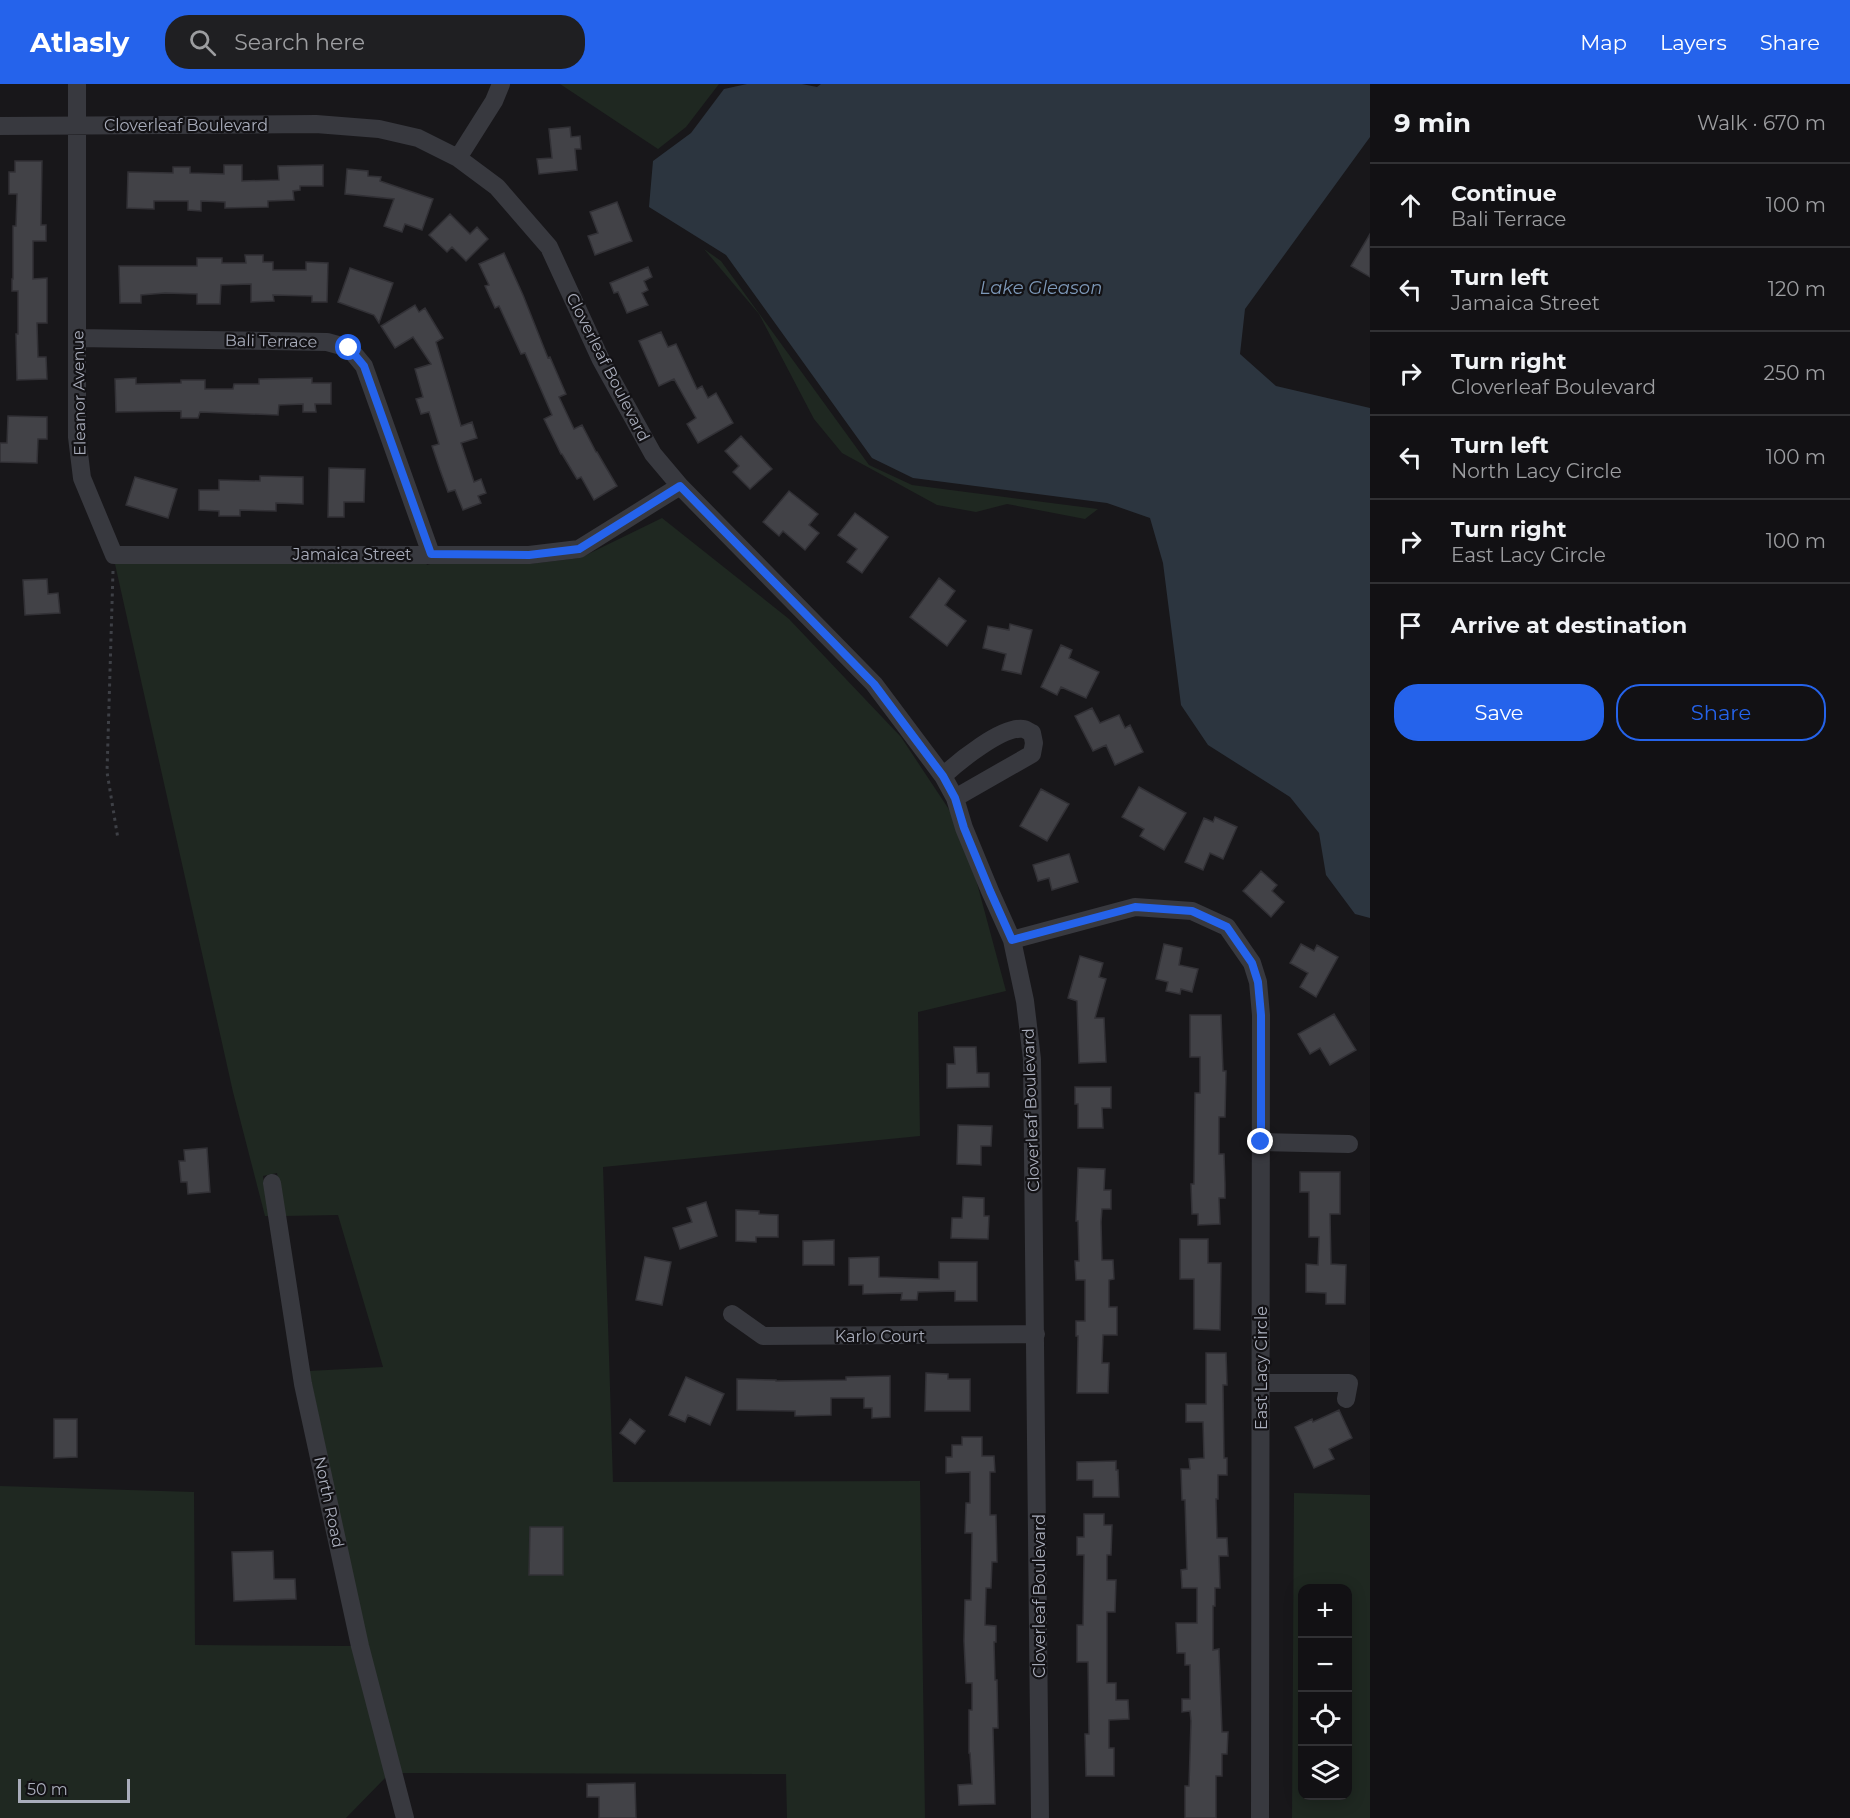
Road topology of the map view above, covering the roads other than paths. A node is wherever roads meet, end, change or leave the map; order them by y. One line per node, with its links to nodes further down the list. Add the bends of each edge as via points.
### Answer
1 (77, 84): 3 (street, Eleanor Avenue)
2 (501, 84): 5 (street)
3 (77, 125): 4 (street, Cloverleaf Boulevard); 5 (street, Cloverleaf Boulevard, via 316,124 379,129 418,138); 6 (street, Eleanor Avenue)
4 (0, 126)
5 (458, 158): 7 (street, Cloverleaf Boulevard, via 497,187 549,247 607,371 653,454)
6 (77, 338): 8 (street, Bali Terrace, via 327,342 349,348 364,366); 9 (street, Eleanor Avenue, via 77,437 82,478)
7 (680, 486): 8 (street, Jamaica Street, via 579,549 529,555); 10 (street, Cloverleaf Boulevard, via 874,684)
8 (431, 554): 9 (street, Jamaica Street)
9 (114, 555)
10 (943, 776): 11 (street, Cloverleaf Boulevard); 11 (street, via 961,759 1000,734 1023,729 1032,733 1032,754)
11 (955, 798): 12 (street, Cloverleaf Boulevard)
12 (1012, 940): 13 (street, East Lacy Circle, via 1135,907 1192,911 1227,927 1252,963 1258,982); 17 (street, Cloverleaf Boulevard, via 1032,1059)
13 (1261, 1142): 14 (street); 18 (street, East Lacy Circle)
14 (1348, 1144)
15 (272, 1183): 20 (street, North Road, via 303,1384 360,1646)
16 (732, 1314): 17 (street, Karlo Court, via 763,1336)
17 (1036, 1334): 21 (street, Cloverleaf Boulevard)
18 (1261, 1383): 19 (street, via 1348,1383); 22 (street, East Lacy Circle)
19 (1346, 1399)
20 (405, 1818)
21 (1040, 1818)
22 (1260, 1818)

